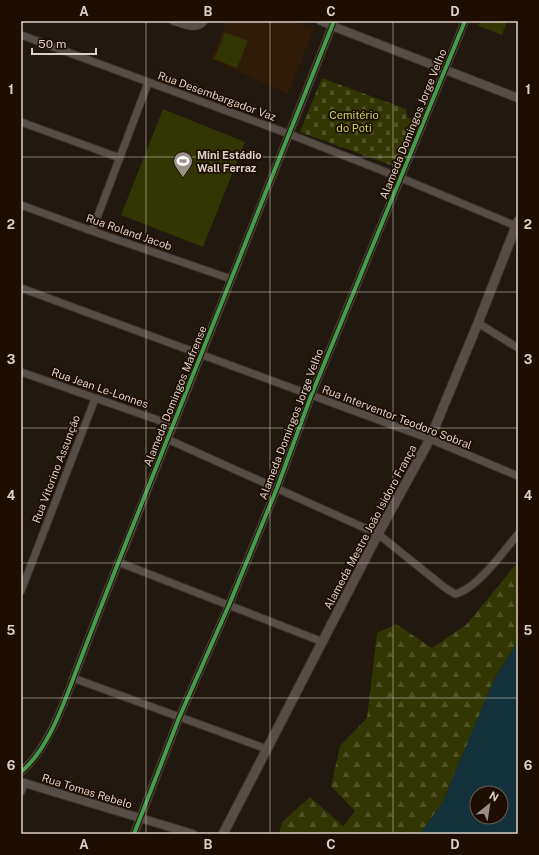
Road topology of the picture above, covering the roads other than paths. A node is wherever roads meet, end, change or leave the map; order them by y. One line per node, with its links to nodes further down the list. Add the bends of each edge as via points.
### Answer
1 (173, 21): 2 (street, via 195,26)
2 (204, 21)
3 (320, 21): 5 (street)
4 (465, 21): 7 (street, Alameda Domingos Jorge Velho)
5 (333, 23): 7 (street); 11 (street, Alameda Domingos Mafrense)
6 (21, 35): 8 (street, Rua Desembargador Vaz)
7 (445, 70): 9 (street); 13 (street, Alameda Domingos Jorge Velho)
8 (148, 83): 11 (street, Rua Desembargador Vaz); 12 (street)
9 (518, 98)
10 (21, 122): 12 (street)
11 (290, 134): 13 (street, Rua Desembargador Vaz); 17 (street, Alameda Domingos Mafrense)
12 (120, 158): 16 (street)
13 (401, 178): 15 (street, Rua Desembargador Vaz); 23 (street, Alameda Domingos Jorge Velho)
14 (21, 204): 16 (street, Rua Roland Jacob)
15 (517, 223): 19 (main road, Alameda Mestre João Isidoro França)
16 (92, 231): 17 (street, Rua Roland Jacob)
17 (231, 279): 21 (street, Alameda Domingos Mafrense)
18 (21, 288): 21 (street, Rua Interventor Teodoro Sobral)
19 (478, 323): 20 (street); 27 (main road, Alameda Mestre João Isidoro França)
20 (518, 348)
21 (201, 355): 23 (street, Rua Interventor Teodoro Sobral); 25 (street, Alameda Domingos Mafrense)
22 (21, 372): 24 (street, Rua Jean Le-Lonnes)
23 (311, 396): 27 (street, Rua Interventor Teodoro Sobral); 29 (street, Alameda Domingos Jorge Velho)
24 (94, 399): 25 (street, Rua Jean Le-Lonnes); 33 (street, Rua Vitorino Assunção)
25 (172, 425): 26 (street, Alameda Domingos Mafrense)
26 (168, 439): 29 (street); 32 (street, Alameda Domingos Mafrense)
27 (430, 439): 28 (street, Rua Interventor Teodoro Sobral); 30 (main road, Alameda Mestre João Isidoro França)
28 (518, 476)
29 (277, 488): 30 (street); 34 (street, Alameda Domingos Jorge Velho)
30 (378, 534): 31 (street, via 455,594 482,577); 35 (main road, Alameda Mestre João Isidoro França)
31 (518, 534)
32 (118, 562): 34 (street); 36 (street, Alameda Domingos Mafrense)
33 (21, 592)
34 (229, 605): 35 (street); 37 (street, Alameda Domingos Jorge Velho)
35 (323, 642): 38 (main road, Alameda Mestre João Isidoro França)
36 (73, 678): 37 (street); 39 (street, Alameda Domingos Mafrense, via 43,746)
37 (179, 718): 38 (street); 42 (street, Alameda Domingos Jorge Velho)
38 (267, 749): 45 (main road, Alameda Mestre João Isidoro França)
39 (21, 772)
40 (23, 783): 41 (street); 42 (street, Rua Tomas Rebelo)
41 (21, 792)
42 (140, 819): 43 (street, Alameda Domingos Jorge Velho); 44 (street, Rua Tomas Rebelo)
43 (134, 834)
44 (193, 834)
45 (223, 834)

